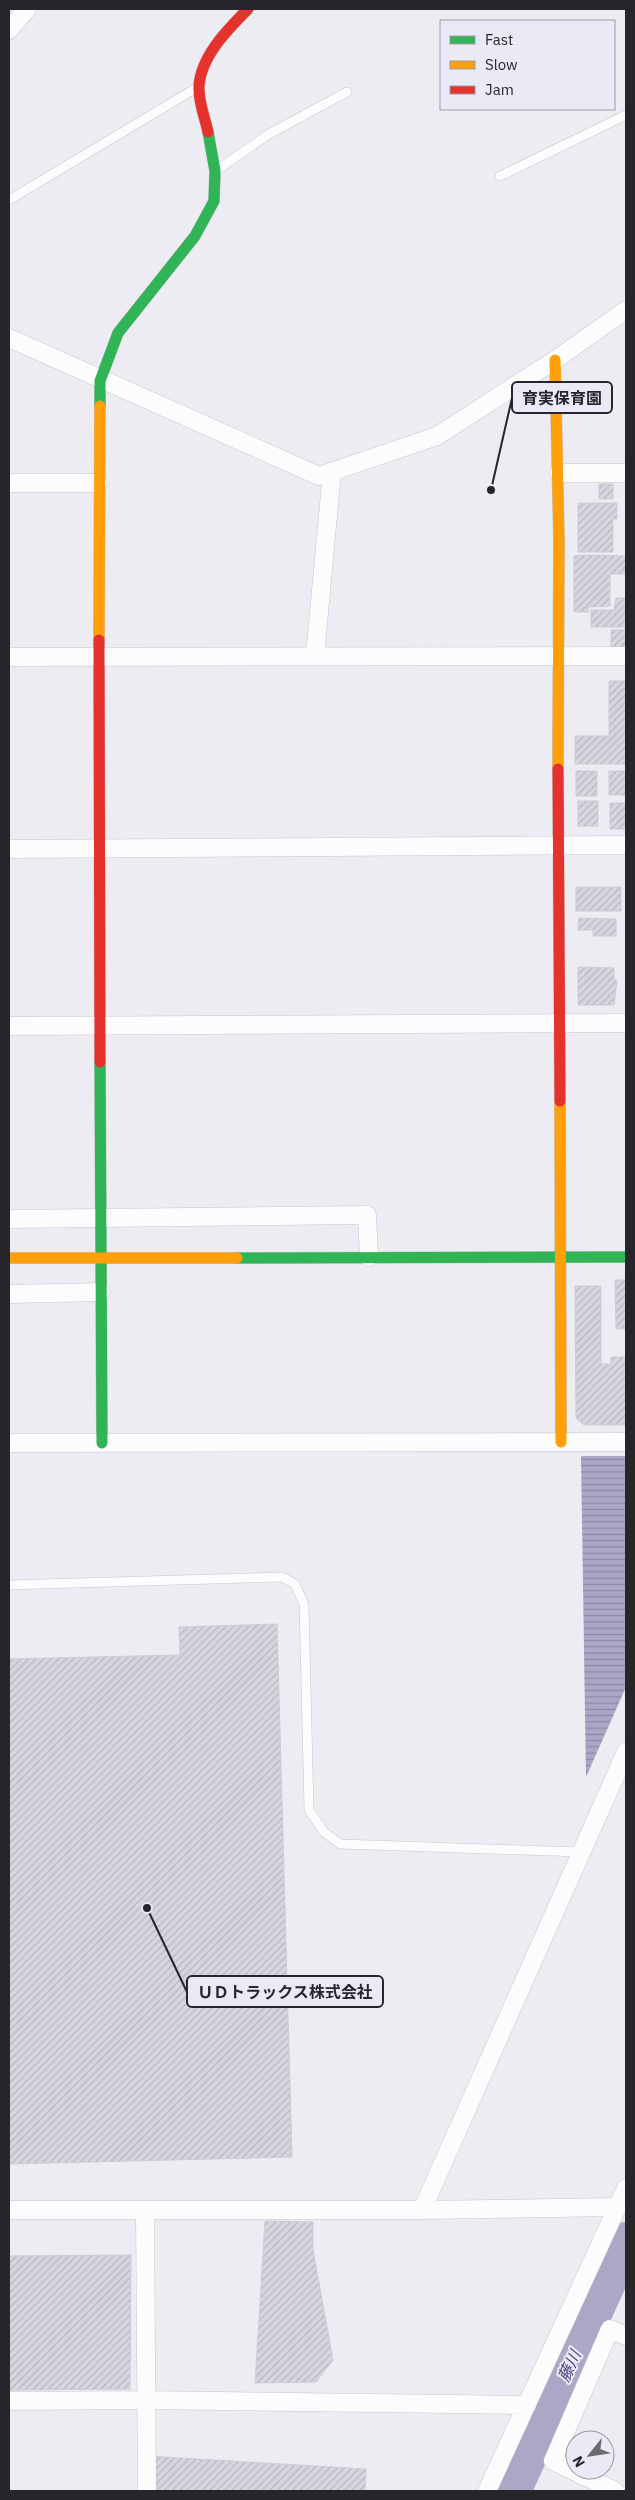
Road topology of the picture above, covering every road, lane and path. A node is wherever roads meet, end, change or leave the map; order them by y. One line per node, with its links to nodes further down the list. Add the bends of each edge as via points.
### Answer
1 (28, 9): 3 (street)
2 (248, 9): 4 (street, via 230,27 205,62)
3 (9, 30)
4 (198, 87): 7 (street); 9 (lane)
5 (347, 92): 7 (lane, via 269,134)
6 (626, 115): 8 (lane)
7 (214, 172): 13 (street, via 214,201 195,236 118,333)
8 (500, 176)
9 (9, 200)
10 (626, 310): 12 (street)
11 (9, 338): 13 (street)
12 (555, 360): 14 (street, via 437,436); 16 (street)
13 (100, 380): 14 (street, via 319,476); 17 (street)
14 (332, 472): 21 (street)
15 (626, 472): 16 (street)
16 (560, 473): 19 (street)
17 (98, 483): 18 (street); 20 (street)
18 (9, 484)
19 (559, 655): 21 (street); 22 (street); 24 (street)
20 (100, 656): 21 (street); 23 (street); 27 (street)
21 (315, 656)
22 (626, 656)
23 (9, 658)
24 (558, 845): 25 (street); 27 (street); 28 (street)
25 (626, 845)
26 (9, 849): 27 (street)
27 (101, 849): 31 (street)
28 (560, 1023): 29 (street); 31 (street); 38 (street)
29 (626, 1023)
30 (9, 1026): 31 (street)
31 (102, 1026): 33 (street)
32 (9, 1219): 33 (street)
33 (102, 1220): 34 (street, via 368,1215); 37 (street)
34 (369, 1257): 37 (street); 38 (street)
35 (626, 1257): 38 (street)
36 (9, 1258): 37 (street)
37 (101, 1258): 39 (street)
38 (563, 1258): 41 (street)
39 (102, 1292): 40 (street); 44 (street)
40 (9, 1294)
41 (562, 1442): 42 (street); 44 (street)
42 (626, 1442)
43 (9, 1443): 44 (street)
44 (102, 1443)
45 (9, 1586): 47 (lane, via 282,1577 295,1584 304,1604 309,1810 324,1832 340,1844)
46 (626, 1752): 47 (street)
47 (581, 1852): 52 (street)
48 (626, 2188): 49 (street)
49 (616, 2207): 52 (street); 56 (street)
50 (9, 2210): 51 (street)
51 (145, 2210): 52 (street); 54 (street)
52 (422, 2210)
53 (626, 2336): 59 (street, via 610,2329 553,2461)
54 (145, 2400): 55 (street); 56 (street); 57 (street)
55 (9, 2401)
56 (527, 2406): 58 (street)
57 (147, 2491)
58 (487, 2491)
59 (615, 2491)

